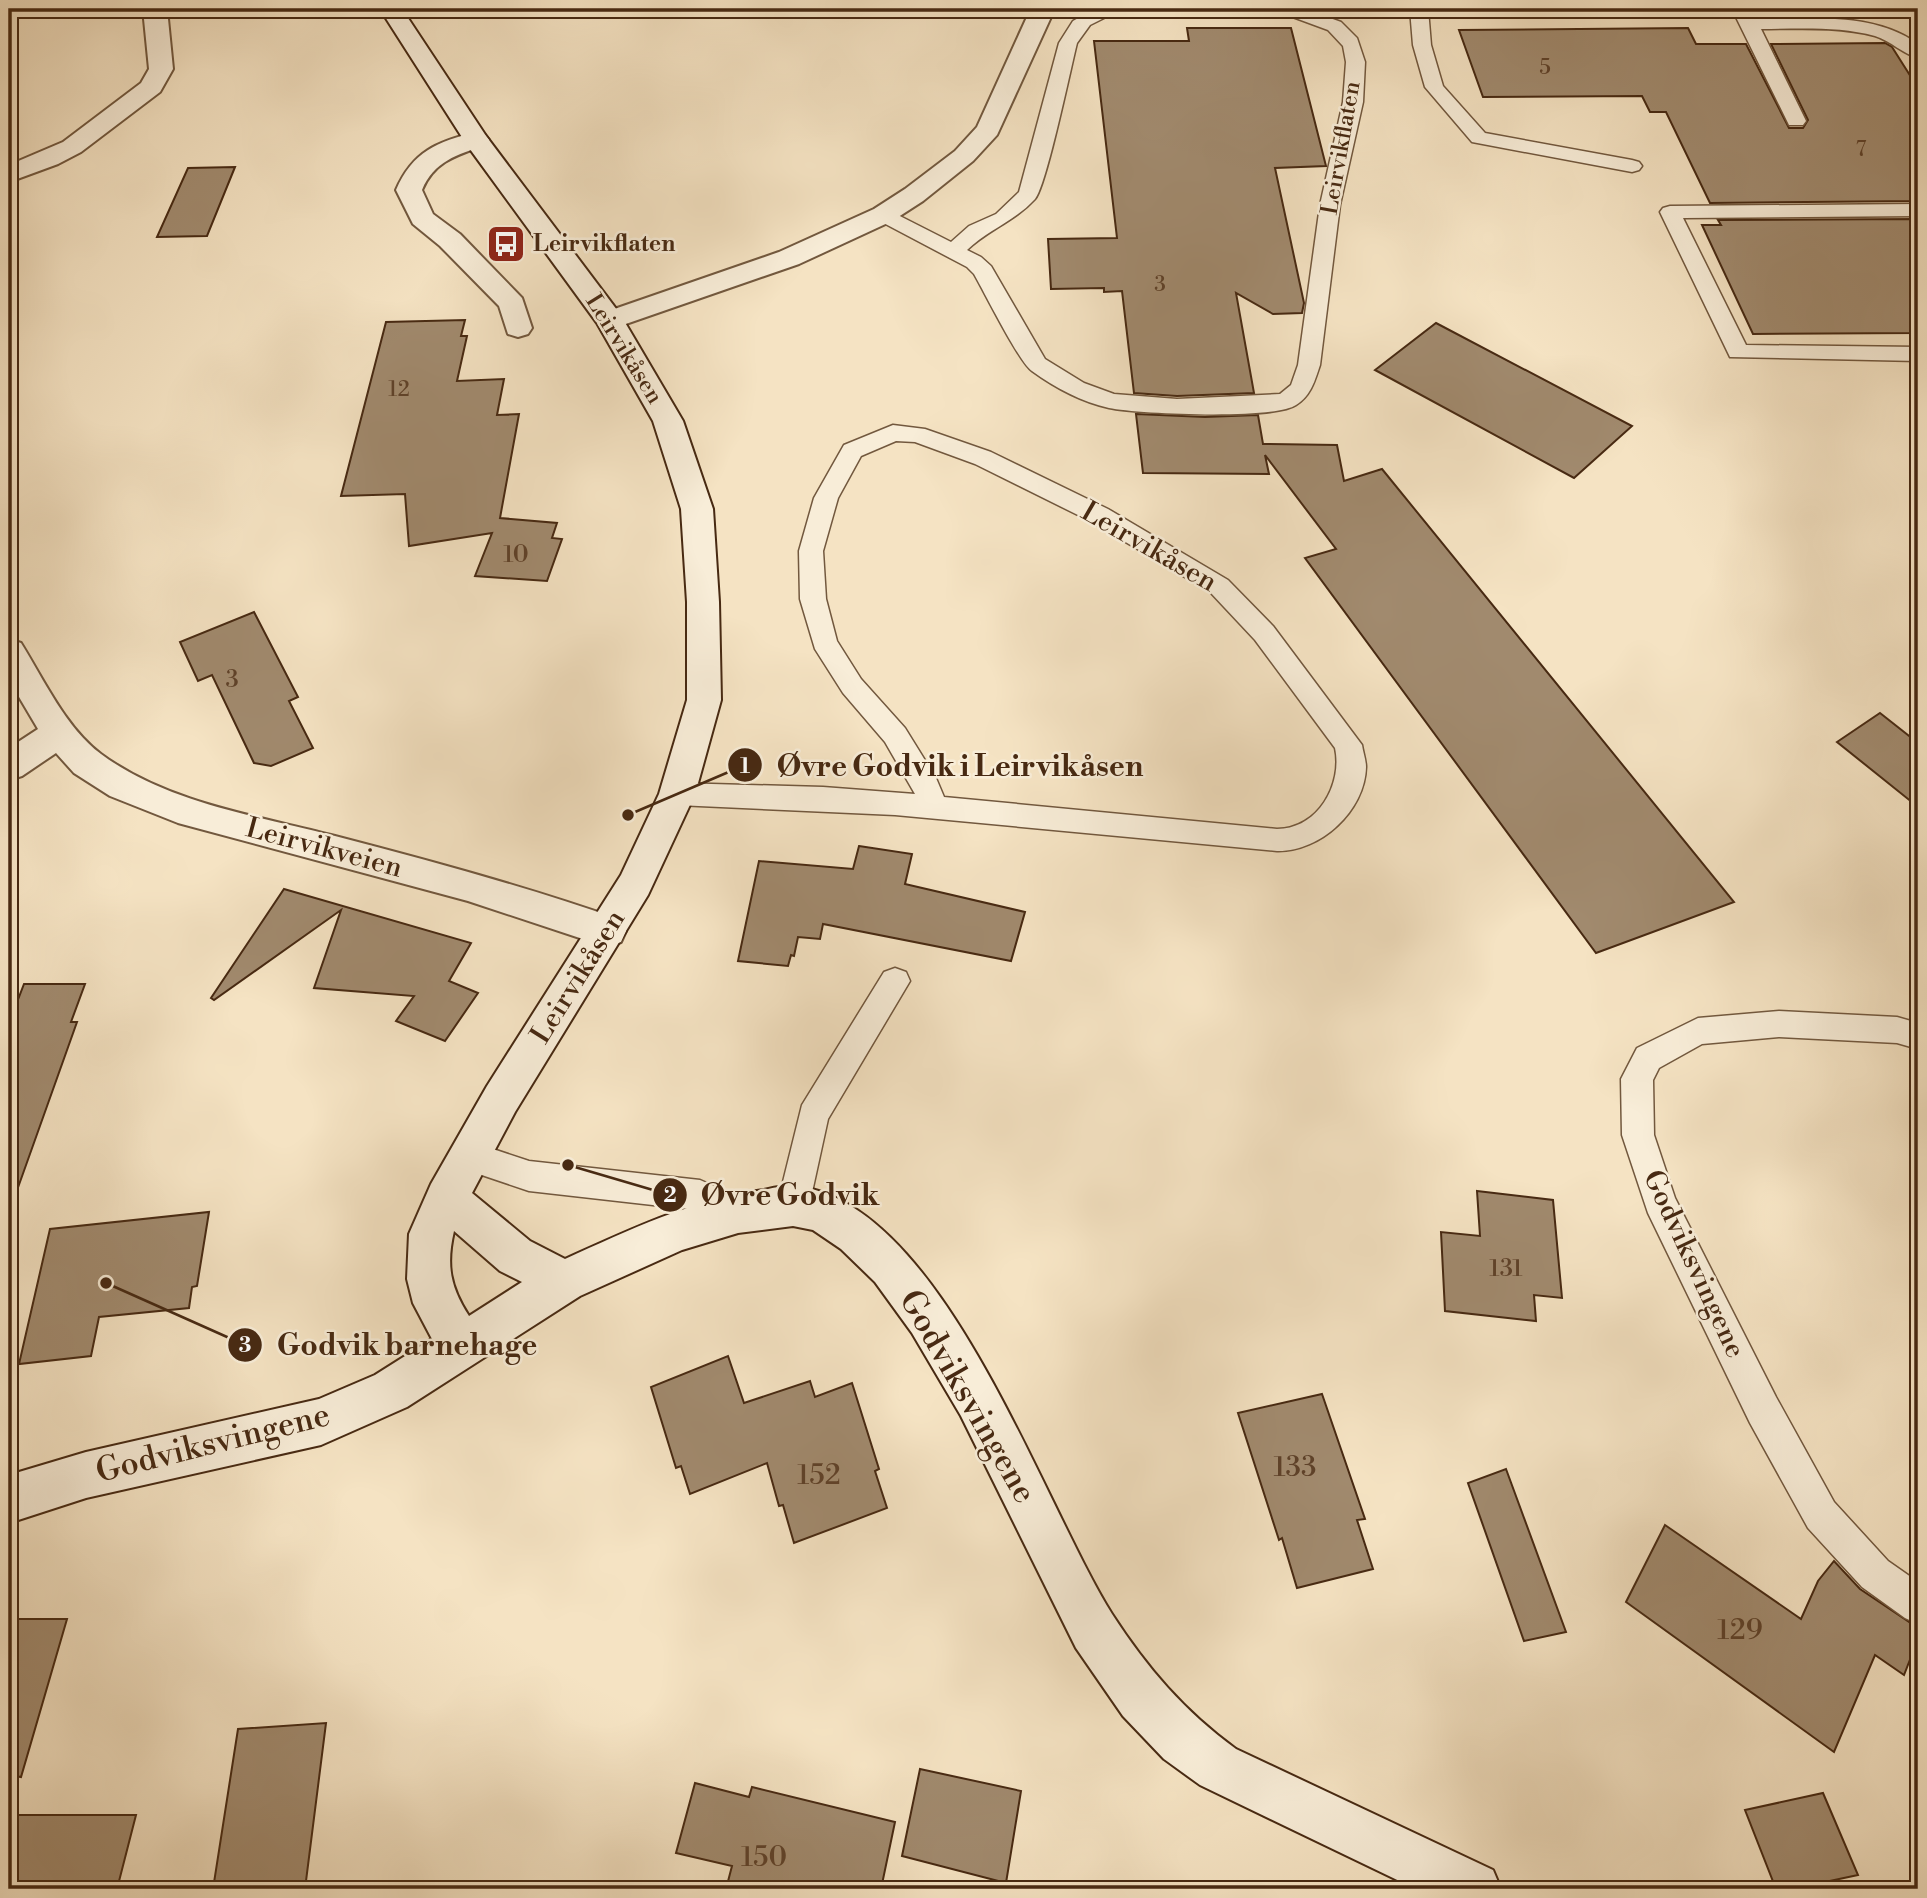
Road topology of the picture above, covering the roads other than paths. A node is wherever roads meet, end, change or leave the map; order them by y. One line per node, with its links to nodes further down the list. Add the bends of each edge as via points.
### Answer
1 (155, 9): 10 (main road, via 161,69 151,87 72,147)
2 (391, 9): 8 (main road, Leirvikåsen)
3 (1040, 9): 12 (main road, via 988,130 964,156)
4 (1419, 9): 9 (lane, via 1422,45 1434,88 1479,138)
5 (1745, 17): 6 (lane, via 1864,27 1900,39); 7 (lane)
6 (1918, 52)
7 (1796, 121)
8 (476, 140): 14 (main road, Leirvikåsen); 15 (main road, via 434,155 416,169 409,190 422,218 512,304)
9 (1632, 166)
10 (9, 174)
11 (1918, 210): 16 (lane, via 1670,212 1738,352)
12 (883, 215): 13 (lane, Leirvikflaten); 14 (main road, via 789,258)
13 (956, 250): 13 (lane, Leirvikflaten, via 983,271 1037,364 1076,388 1111,401 1177,407 1287,401 1301,388 1309,365 1331,203 1352,104 1356,63 1352,46 1344,32 1311,15 1290,12 1109,10 1080,22 1068,43 1029,194 1003,218 976,229)
14 (610, 320): 20 (main road, Leirvikåsen, via 668,421 696,509 704,700)
15 (518, 327)
16 (1918, 354)
17 (9, 652): 18 (main road, Leirvikveien)
18 (59, 733): 19 (main road); 22 (main road, Leirvikveien, via 87,763 123,786 191,813 468,886)
19 (9, 766)
20 (677, 794): 21 (lane, Leirvikåsen, via 760,794); 22 (main road, Leirvikåsen, via 635,884)
21 (933, 806): 21 (lane, Leirvikåsen, via 1294,839 1316,830 1334,809 1348,787 1352,766 1348,745 1264,633 1219,586 1099,515 983,458 917,434 892,433 852,451 826,498 811,551 813,599 824,642 852,686 895,735)
22 (607, 931): 25 (main road, Leirvikåsen)
23 (895, 981): 27 (lane, via 813,1115)
24 (1918, 1036): 32 (lane, Godviksvingene, via 1897,1030 1779,1024 1698,1031 1648,1059 1637,1079 1638,1135 1660,1202 1763,1410 1821,1516 1875,1574)
25 (469, 1156): 26 (main road, Leirvikåsen); 28 (lane, via 529,1176 700,1195)
26 (446, 1198): 29 (main road, via 515,1256); 30 (main road, Leirvikåsen, via 431,1234 429,1279 435,1303)
27 (793, 1206): 28 (main road, Godviksvingene); 33 (main road, Godviksvingene, via 822,1213 856,1235 890,1267 928,1318 977,1400 1094,1630 1141,1698 1182,1741 1218,1767)
28 (738, 1213): 29 (main road, Godviksvingene, via 676,1231)
29 (564, 1281): 30 (main road, Godviksvingene)
30 (462, 1345): 31 (main road, Godviksvingene, via 391,1391 321,1422 86,1475)
31 (9, 1499)
32 (1918, 1605)
33 (1474, 1889)

